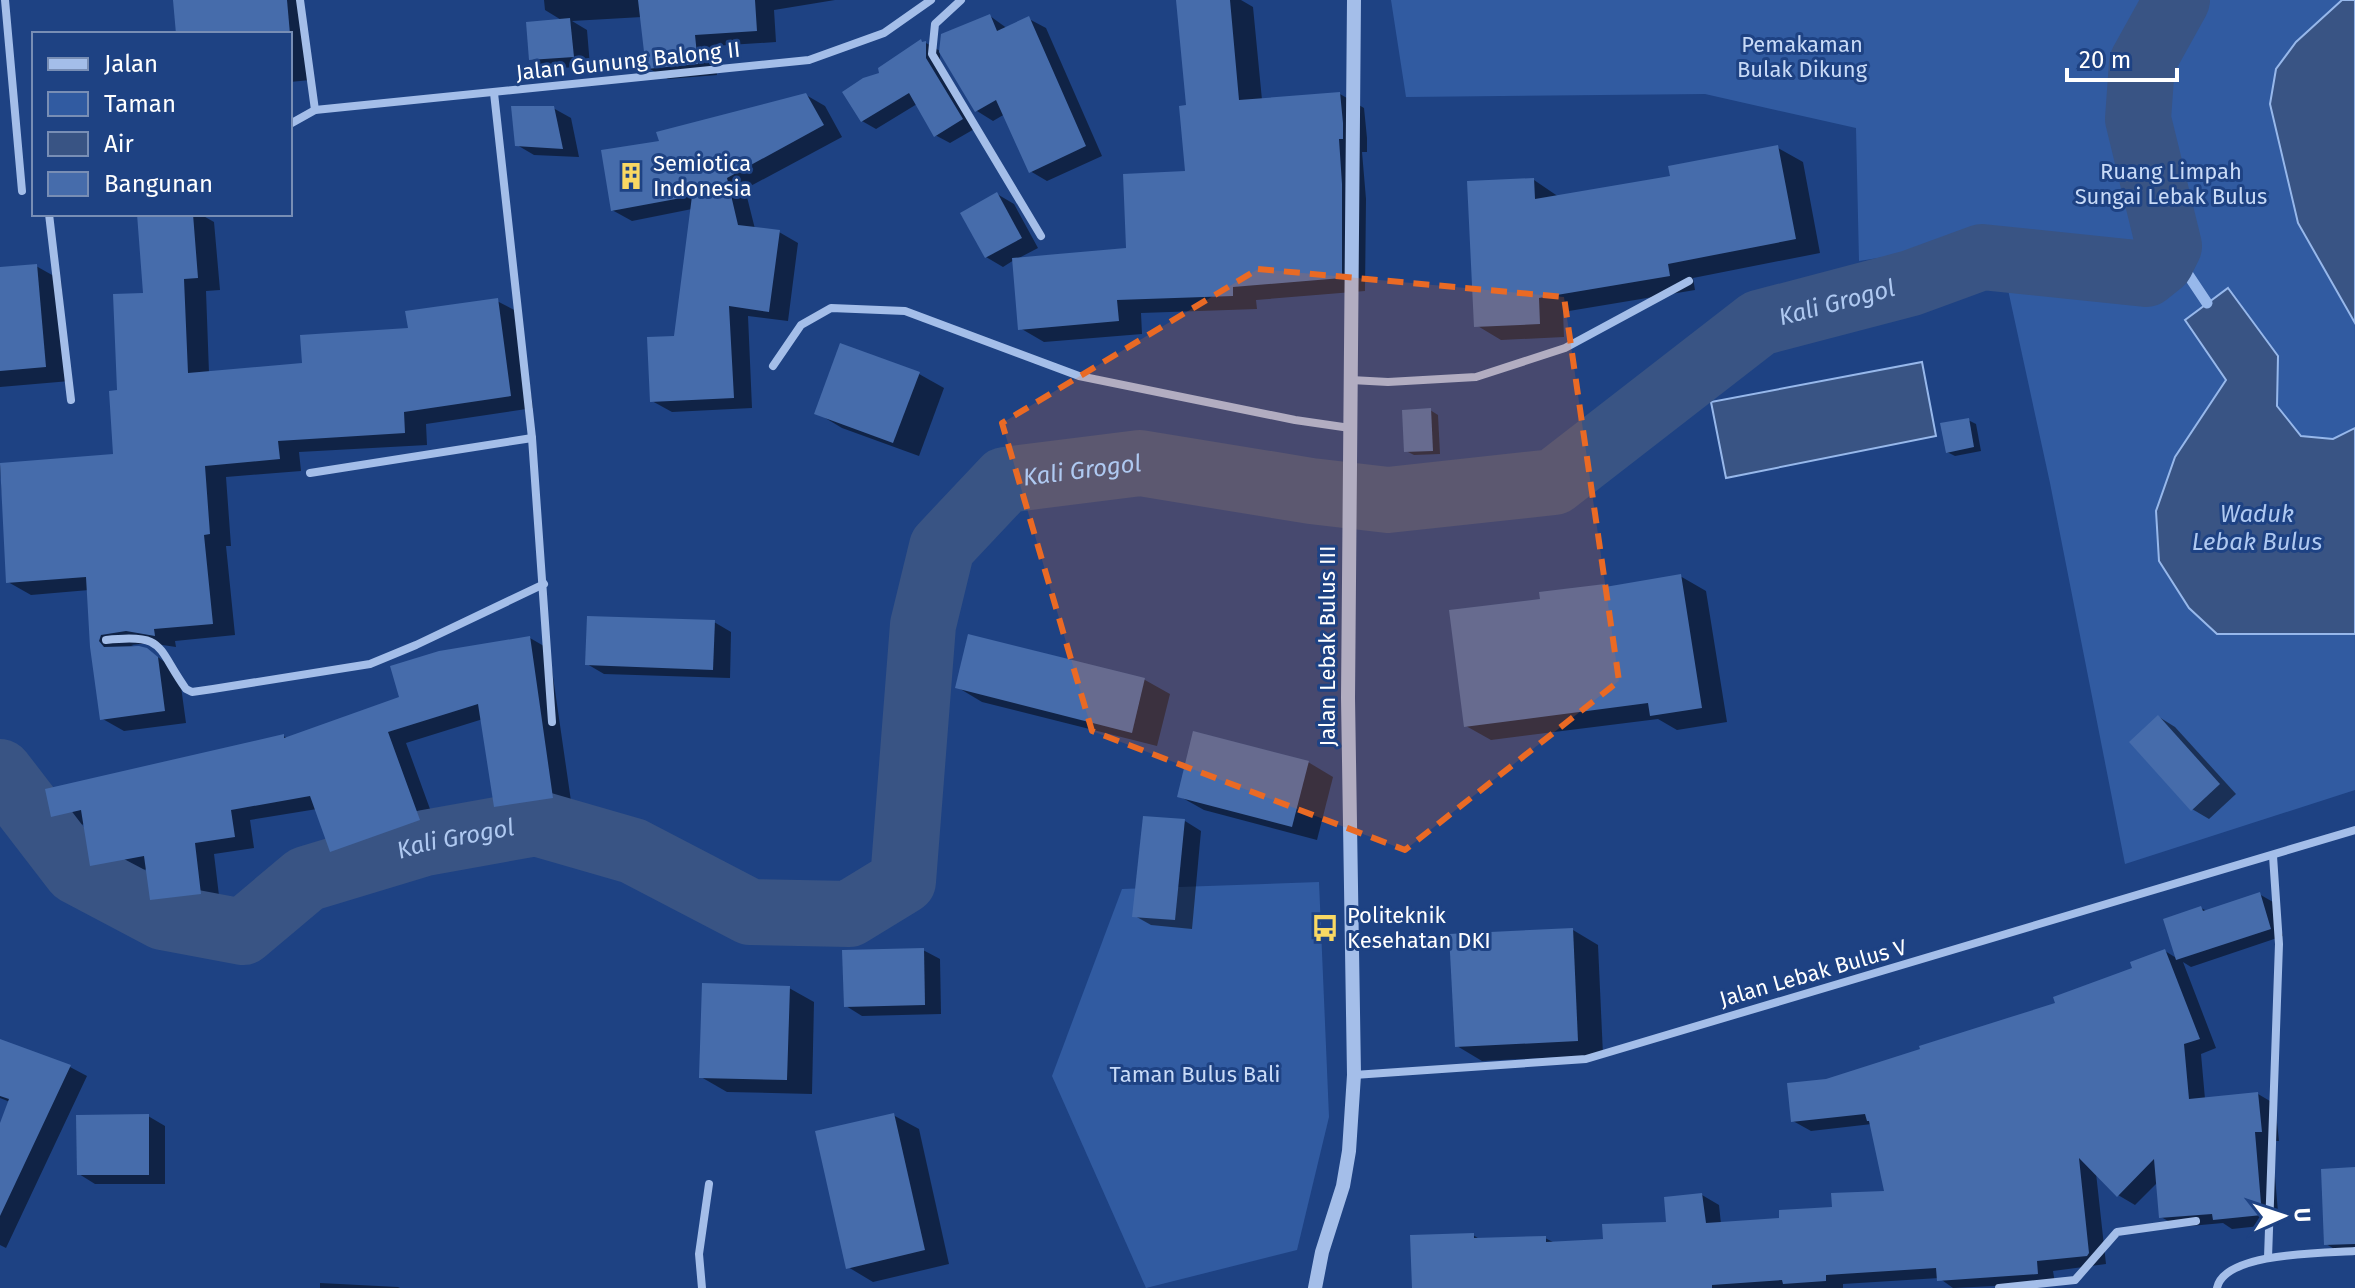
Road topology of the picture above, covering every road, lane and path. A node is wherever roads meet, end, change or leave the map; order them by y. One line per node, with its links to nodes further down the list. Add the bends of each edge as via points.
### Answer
1 (5, 0): 9 (street)
2 (300, 0): 7 (street)
3 (931, 0): 6 (street, Jalan Gunung Balong II, via 884,33 809,60)
4 (961, 0): 11 (street, via 935,24 932,54)
5 (1354, 0): 14 (street, Jalan Lebak Bulus III)
6 (494, 93): 7 (street, Jalan Gunung Balong II); 17 (street)
7 (315, 110): 8 (street, Jalan Gunung Balong II)
8 (292, 123)
9 (22, 191)
10 (49, 216): 15 (street)
11 (1041, 236)
12 (1689, 281): 14 (street, via 1565,348 1476,377)
13 (773, 366): 16 (street, via 801,325 831,308 905,311 1079,376)
14 (1351, 380): 16 (street, Jalan Lebak Bulus III)
15 (71, 400)
16 (1350, 428): 24 (street, Jalan Lebak Bulus III)
17 (532, 438): 18 (street); 19 (street)
18 (310, 473)
19 (544, 584): 20 (street, via 370,664 192,692 163,649 150,640); 21 (street)
20 (106, 640)
21 (552, 722)
22 (2355, 830): 23 (street, Jalan Lebak Bulus V)
23 (2273, 856): 24 (street, Jalan Lebak Bulus V, via 1586,1059); 28 (street, via 2279,944)
24 (1354, 1075): 30 (street, Jalan Lebak Bulus III, via 1343,1186)
25 (709, 1184): 29 (street, via 699,1254)
26 (2196, 1221): 31 (street, via 2117,1232 2075,1280)
27 (2355, 1251): 28 (street)
28 (2268, 1258): 32 (street, via 2233,1268)
29 (702, 1288)
30 (1315, 1288)
31 (1999, 1288)
32 (2217, 1288)

